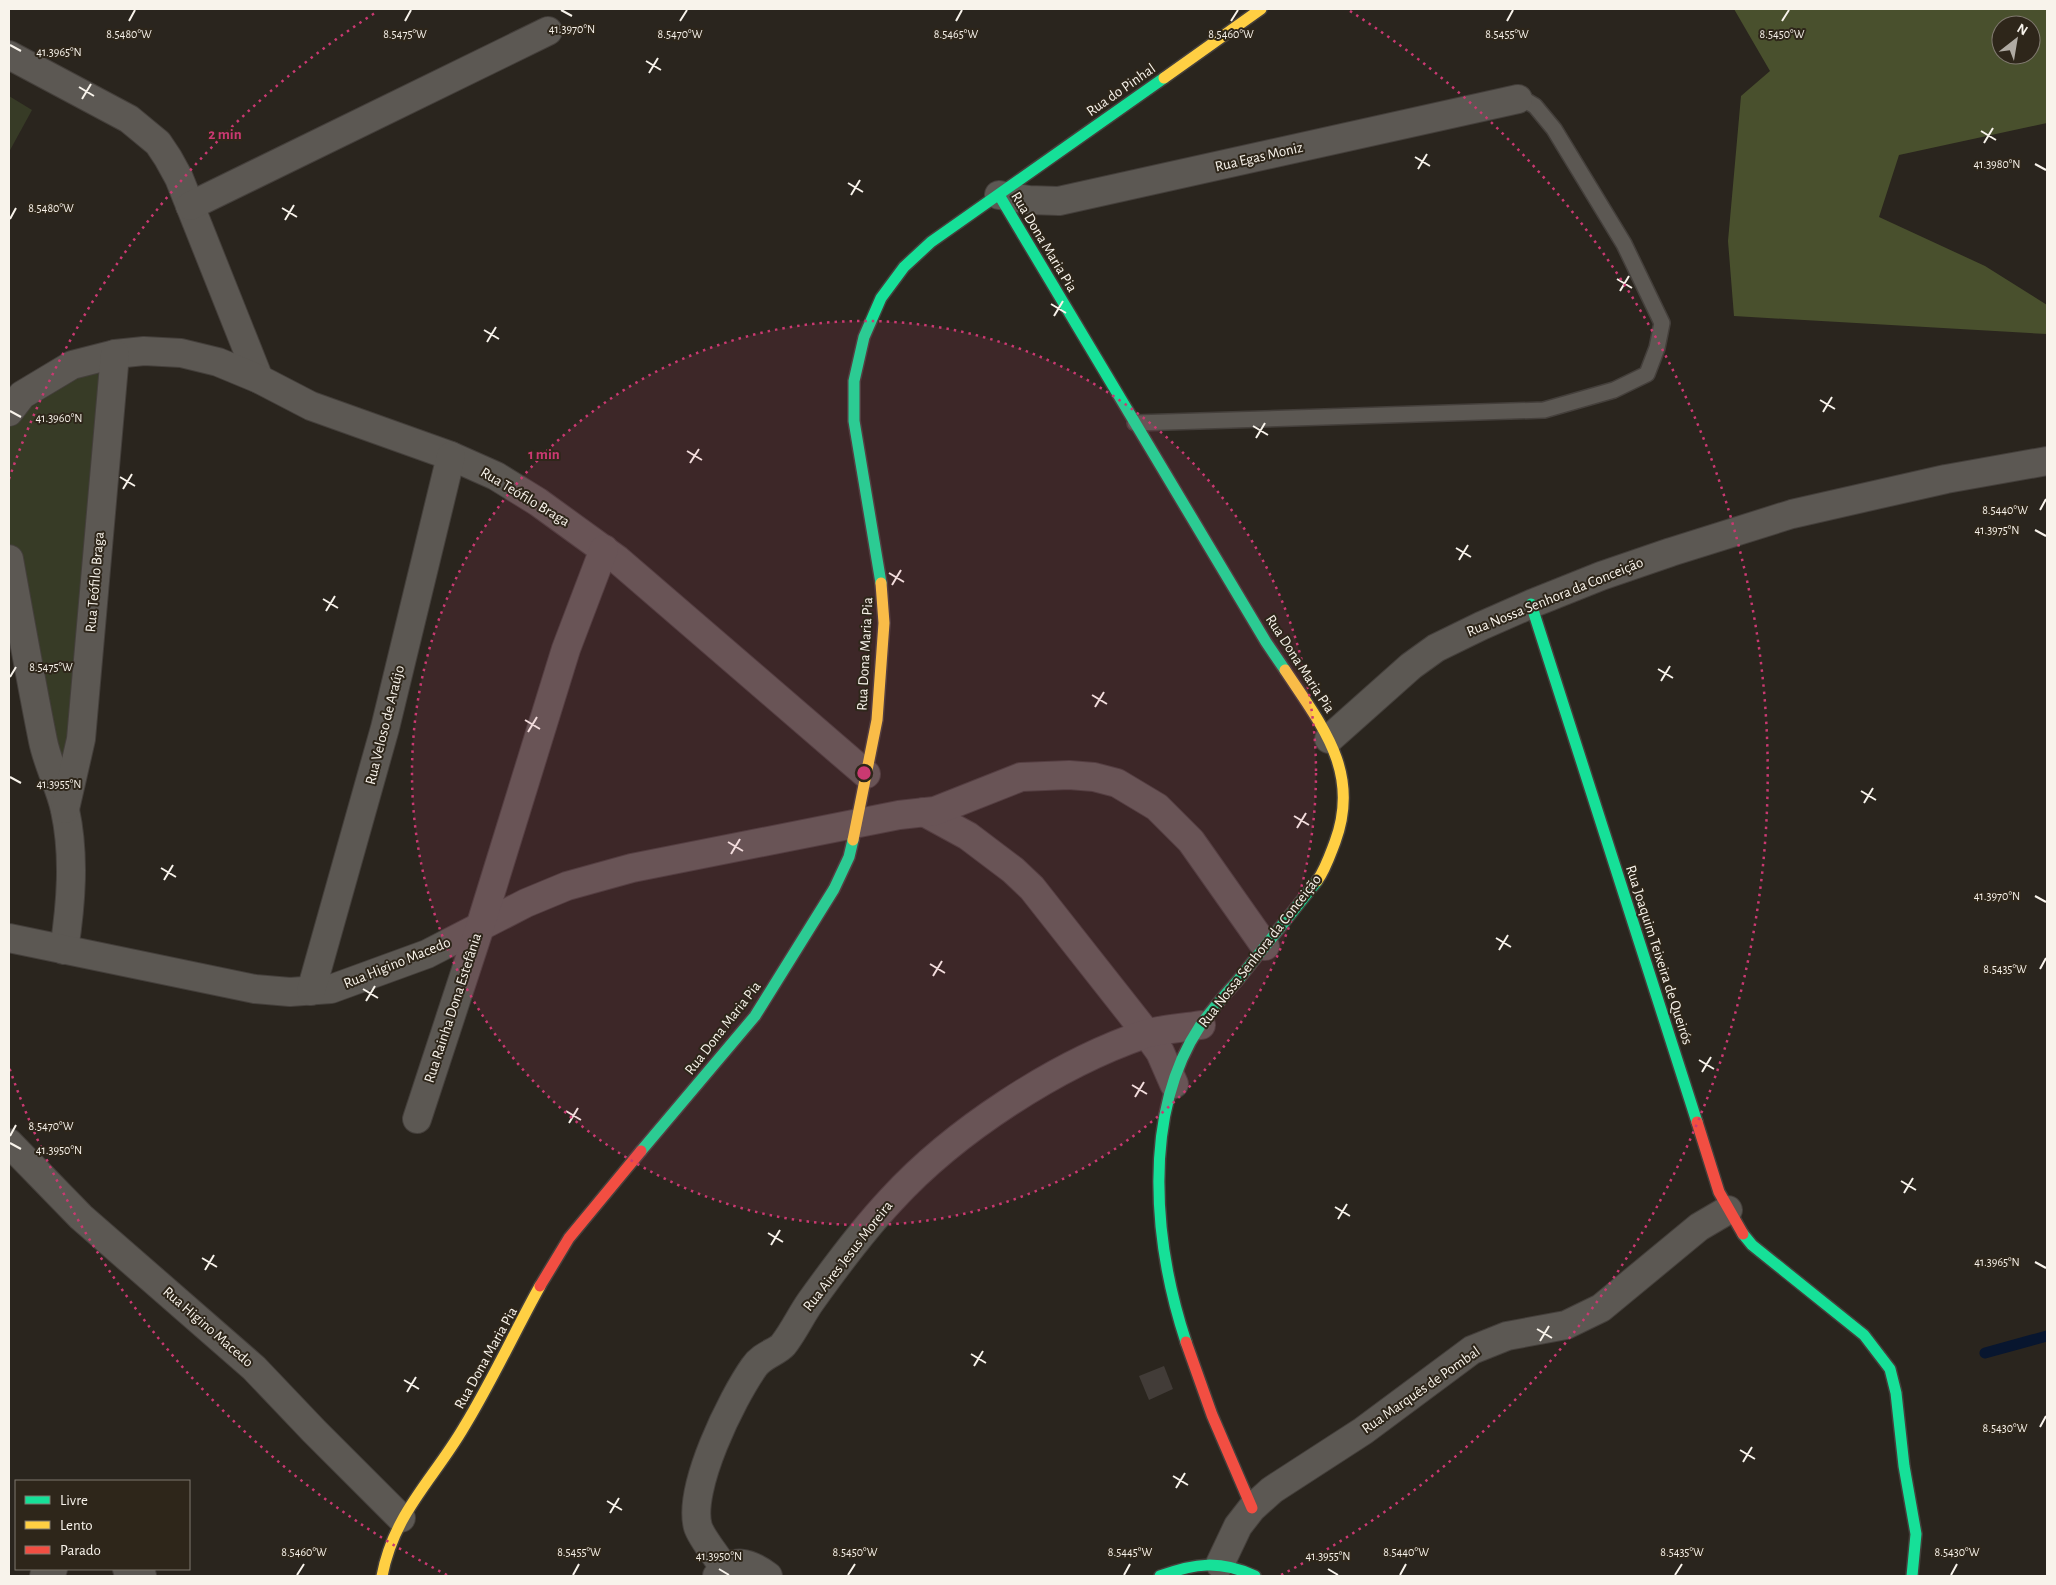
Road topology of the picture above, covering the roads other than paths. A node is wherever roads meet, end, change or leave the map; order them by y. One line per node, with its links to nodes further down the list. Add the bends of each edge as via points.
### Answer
1 (1261, 9): 5 (street, Rua do Pinhal)
2 (548, 31): 6 (street)
3 (9, 55): 6 (street, via 145,130 168,158)
4 (1518, 99): 5 (street, Rua Egas Moniz, via 1059,202); 10 (lane, via 1535,106 1554,129 1624,244 1662,323 1647,374 1614,390 1544,410)
5 (999, 195): 10 (street, Rua Dona Maria Pia); 17 (street, Rua Dona Maria Pia, via 930,242 904,267 881,298 864,337 854,381 854,420 883,592 884,623 877,720)
6 (190, 206): 8 (street)
7 (115, 354): 8 (street, Rua Teófilo Braga, via 144,351 180,353 218,362); 9 (street, Rua Teófilo Braga, via 72,364 22,395); 18 (street, Rua Teófilo Braga, via 81,739)
8 (259, 379): 11 (street, Rua Teófilo Braga, via 310,406)
9 (9, 412)
10 (1135, 423): 16 (street, Rua Dona Maria Pia, via 1275,656)
11 (451, 456): 13 (street, Rua Teófilo Braga, via 496,476); 25 (street, Rua Veloso de Araújo, via 383,738)
12 (2047, 461): 15 (street, Rua Nossa Senhora da Conceição, via 1946,479 1792,514 1671,552)
13 (604, 549): 17 (street, Rua Teófilo Braga); 21 (street, via 566,649)
14 (9, 559): 18 (street, Rua Teófilo Braga, via 44,744)
15 (1531, 604): 16 (street, Rua Nossa Senhora da Conceição, via 1436,648); 31 (street, Rua Joaquim Teixeira de Queirós, via 1719,1192)
16 (1329, 739): 23 (street, Rua Nossa Senhora da Conceição, via 1344,787 1345,807 1339,831 1319,879)
17 (866, 774): 20 (street, Rua Dona Maria Pia)
18 (65, 808): 24 (street, Rua Teófilo Braga, via 71,873)
19 (924, 812): 20 (street, Rua Rainha Dona Estefânia); 23 (street, Rua Rainha Dona Estefânia, via 944,808 1021,777 1069,775 1117,784 1157,807 1186,835); 27 (street, via 968,836 1032,888)
20 (856, 825): 21 (street, Rua Rainha Dona Estefânia, via 632,868 567,886 526,902); 33 (street, Rua Dona Maria Pia, via 849,856 834,889 770,995 574,1231 554,1261 463,1431)
21 (480, 927): 25 (street, Rua Higino Macedo, via 427,954 357,980); 29 (street, Rua Rainha Dona Estefânia)
22 (9, 938): 24 (street, Rua Higino Macedo)
23 (1265, 946): 26 (street, Rua Nossa Senhora da Conceição)
24 (64, 950): 25 (street, Rua Higino Macedo, via 255,988)
25 (311, 991)
26 (1201, 1025): 27 (street, Rua Aires Jesus Moreira); 28 (street, Rua Nossa Senhora da Conceição, via 1188,1046)
27 (1147, 1034): 28 (street, via 1160,1052); 36 (street, Rua Aires Jesus Moreira, via 1092,1055 1031,1089 934,1157 891,1200 849,1250 781,1347 755,1365 712,1449 696,1507 699,1528)
28 (1174, 1084): 32 (street, Rua Nossa Senhora da Conceição, via 1159,1148 1157,1191 1168,1282 1202,1391)
29 (417, 1119)
30 (9, 1143): 33 (street, Rua Higino Macedo, via 81,1218 254,1368)
31 (1728, 1210): 32 (street, Rua Marquês de Pombal, via 1699,1227 1586,1318 1506,1336 1472,1350 1363,1431 1272,1490); 42 (street, Rua Joaquim Teixeira de Queirós, via 1752,1245 1864,1336 1890,1369 1916,1534)
32 (1252, 1508): 34 (street, Rua Marquês de Pombal, via 1238,1526)
33 (401, 1518): 38 (street, Rua Dona Maria Pia, via 388,1549)
34 (1220, 1564): 40 (street, via 1185,1566); 41 (street)
35 (129, 1570): 37 (street)
36 (720, 1572): 39 (street, via 737,1564 752,1565)
37 (142, 1576)
38 (382, 1576)
39 (768, 1576)
40 (1160, 1576)
41 (1255, 1576)
42 (1912, 1576)

